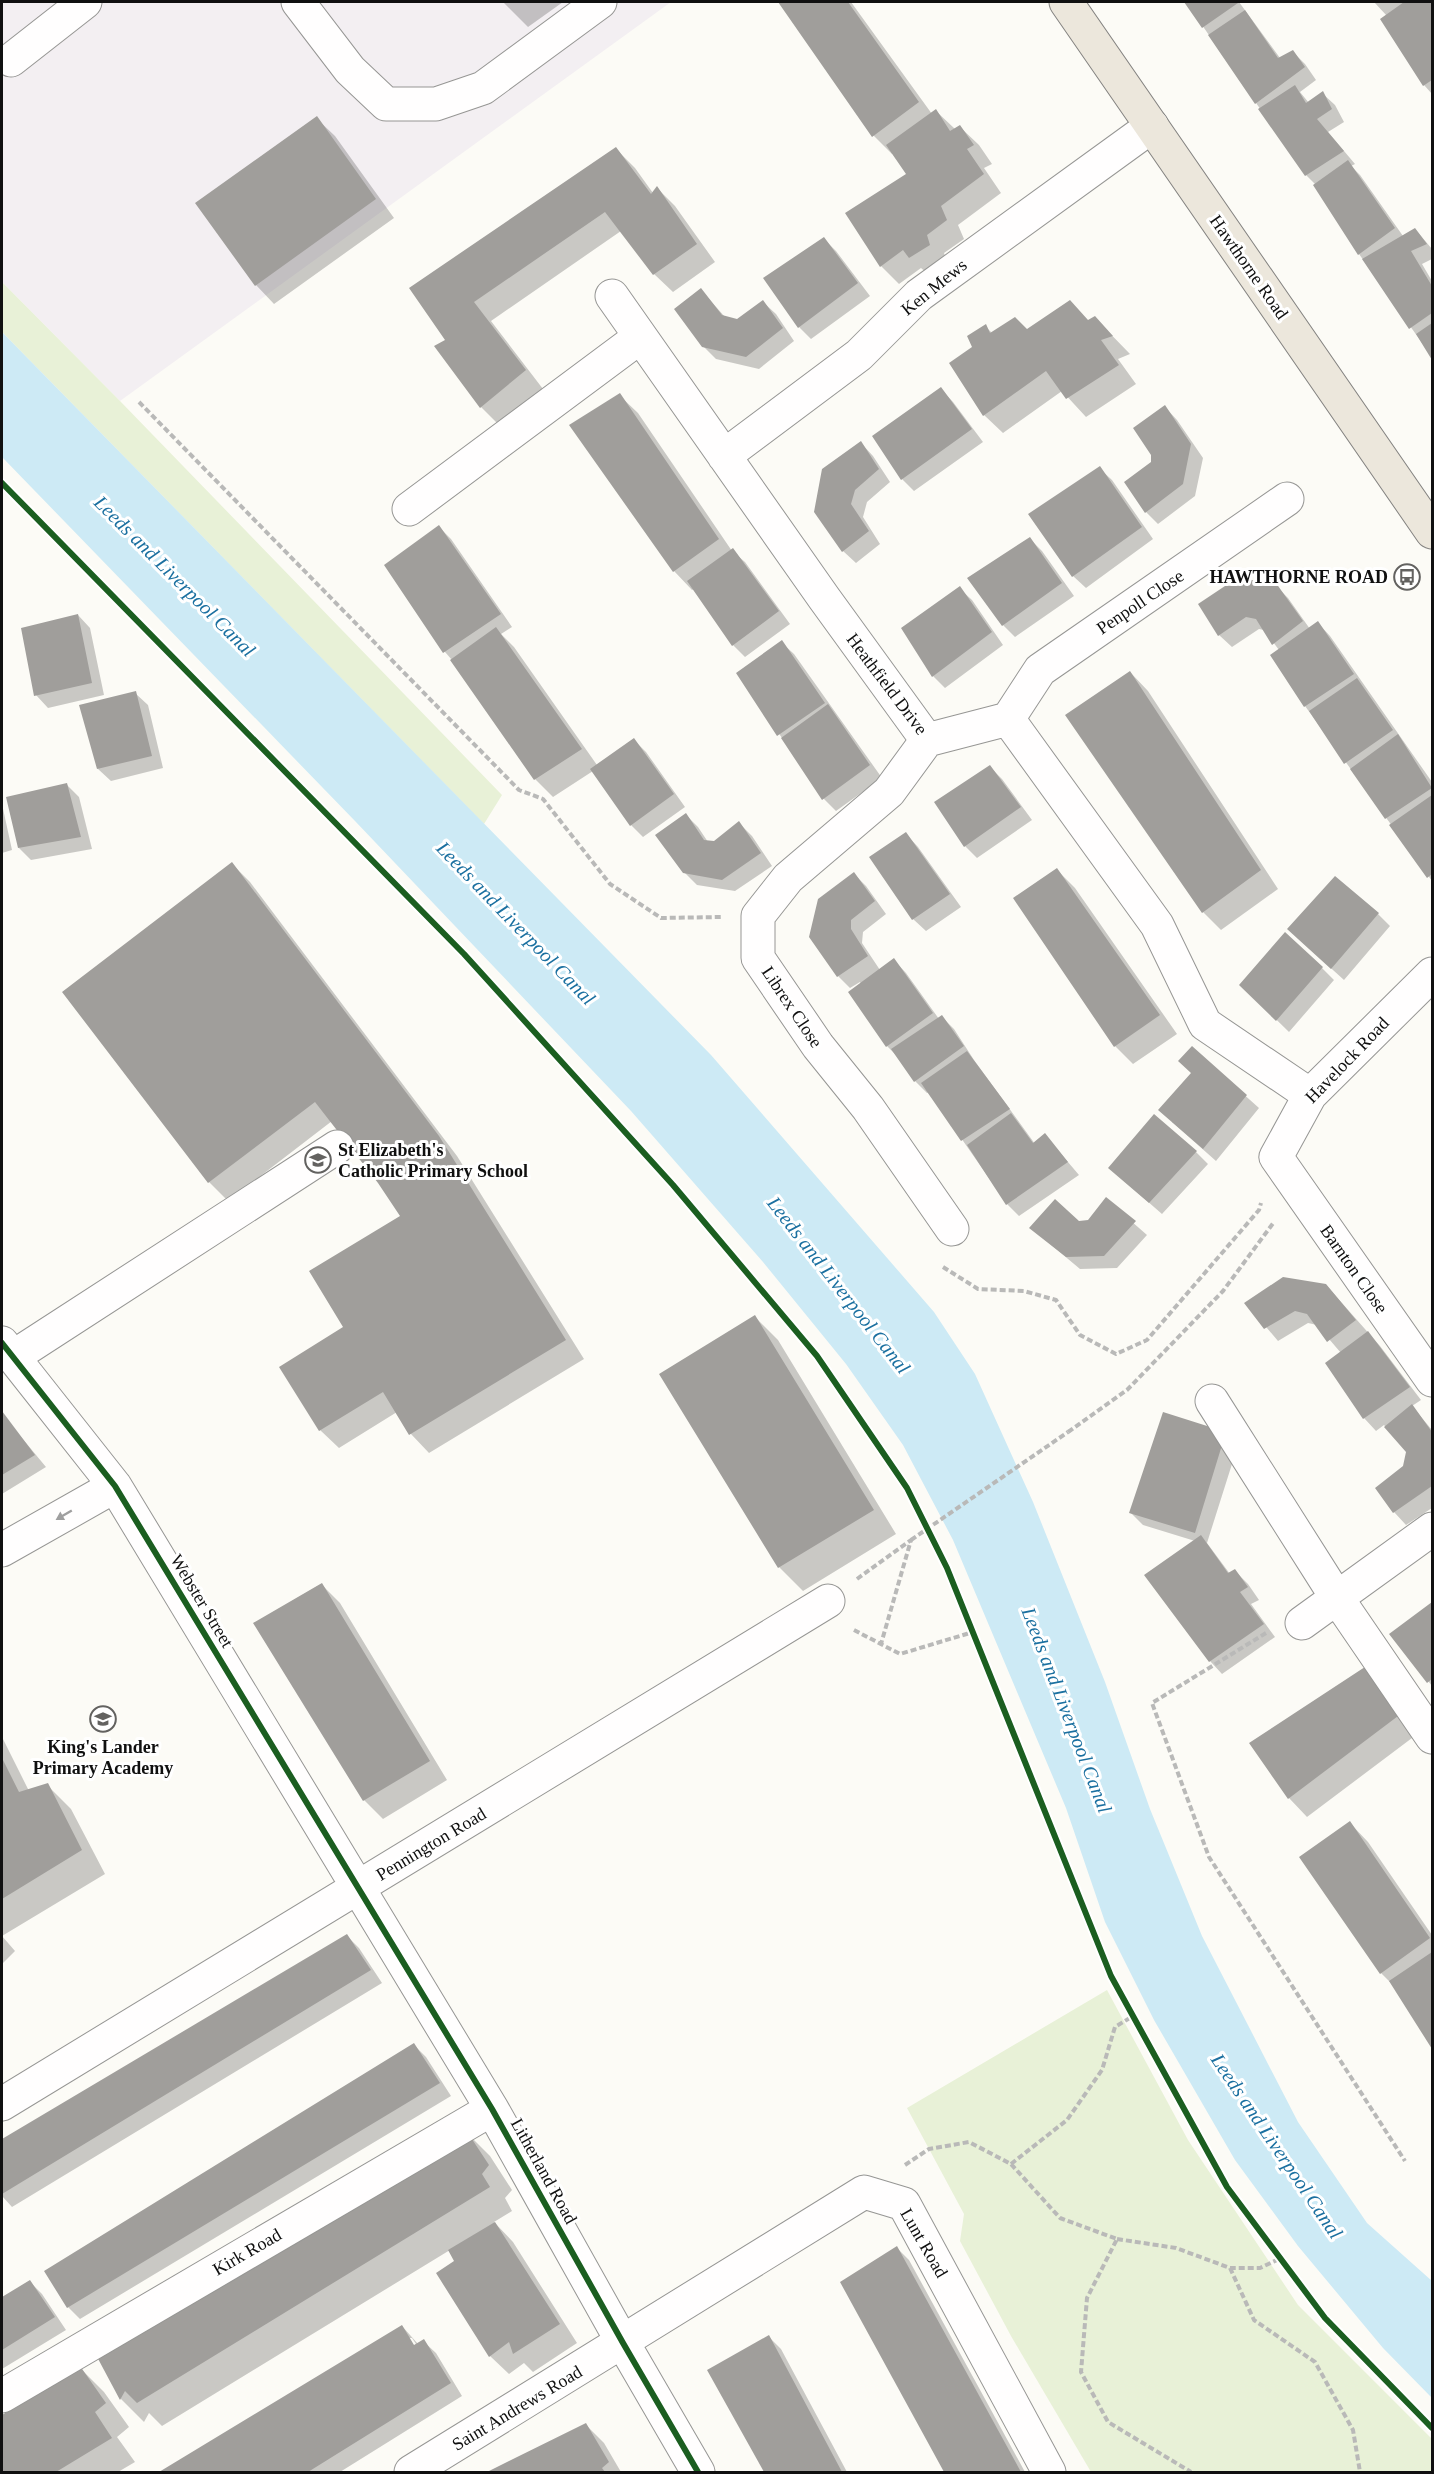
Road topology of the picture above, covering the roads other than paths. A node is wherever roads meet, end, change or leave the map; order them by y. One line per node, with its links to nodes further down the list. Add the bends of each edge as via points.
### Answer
1 (85, 2): 5 (street)
2 (298, 2): 3 (street, via 350,70 386,104 436,104 483,88)
3 (600, 2)
4 (1066, 2): 6 (main road, Hawthorne Road)
5 (11, 60)
6 (1152, 126): 9 (street, Ken Mews, via 919,295 859,355); 12 (main road, Hawthorne Road)
7 (612, 296): 8 (street, Heathfield Drive)
8 (640, 337): 9 (street, Heathfield Drive); 11 (street)
9 (724, 456): 14 (street, Heathfield Drive)
10 (1287, 499): 13 (street, Penpoll Close, via 1040,670)
11 (410, 508)
12 (1432, 532)
13 (1008, 719): 14 (street, Heathfield Drive); 16 (street, via 1157,925 1205,1024)
14 (927, 740): 19 (street, Librex Close, via 889,792 788,878 758,916 758,958)
15 (1432, 974): 16 (street, Havelock Road)
16 (1310, 1095): 18 (street, Havelock Road)
17 (337, 1147): 20 (street)
18 (1275, 1157): 21 (street, Barnton Close)
19 (952, 1229)
20 (7, 1350): 23 (street, Webster Street)
21 (1432, 1380)
22 (1212, 1401): 26 (street)
23 (115, 1486): 25 (street, one-way to 25); 30 (street, Webster Street)
24 (1432, 1529): 26 (street)
25 (2, 1550)
26 (1337, 1598): 28 (street); 29 (street)
27 (828, 1601): 30 (street, Pennington Road)
28 (1302, 1623)
29 (1432, 1737)
30 (357, 1888): 31 (street, Pennington Road); 32 (street, Litherland Road)
31 (2, 2104)
32 (492, 2109): 33 (street, Litherland Road); 34 (street, Kirk Road)
33 (622, 2343): 35 (street, Saint Andrews Road); 36 (street, Litherland Road); 37 (street, Lunt Road, via 864,2192 904,2204)
34 (2, 2396)
35 (411, 2472)
36 (698, 2472)
37 (1049, 2472)

